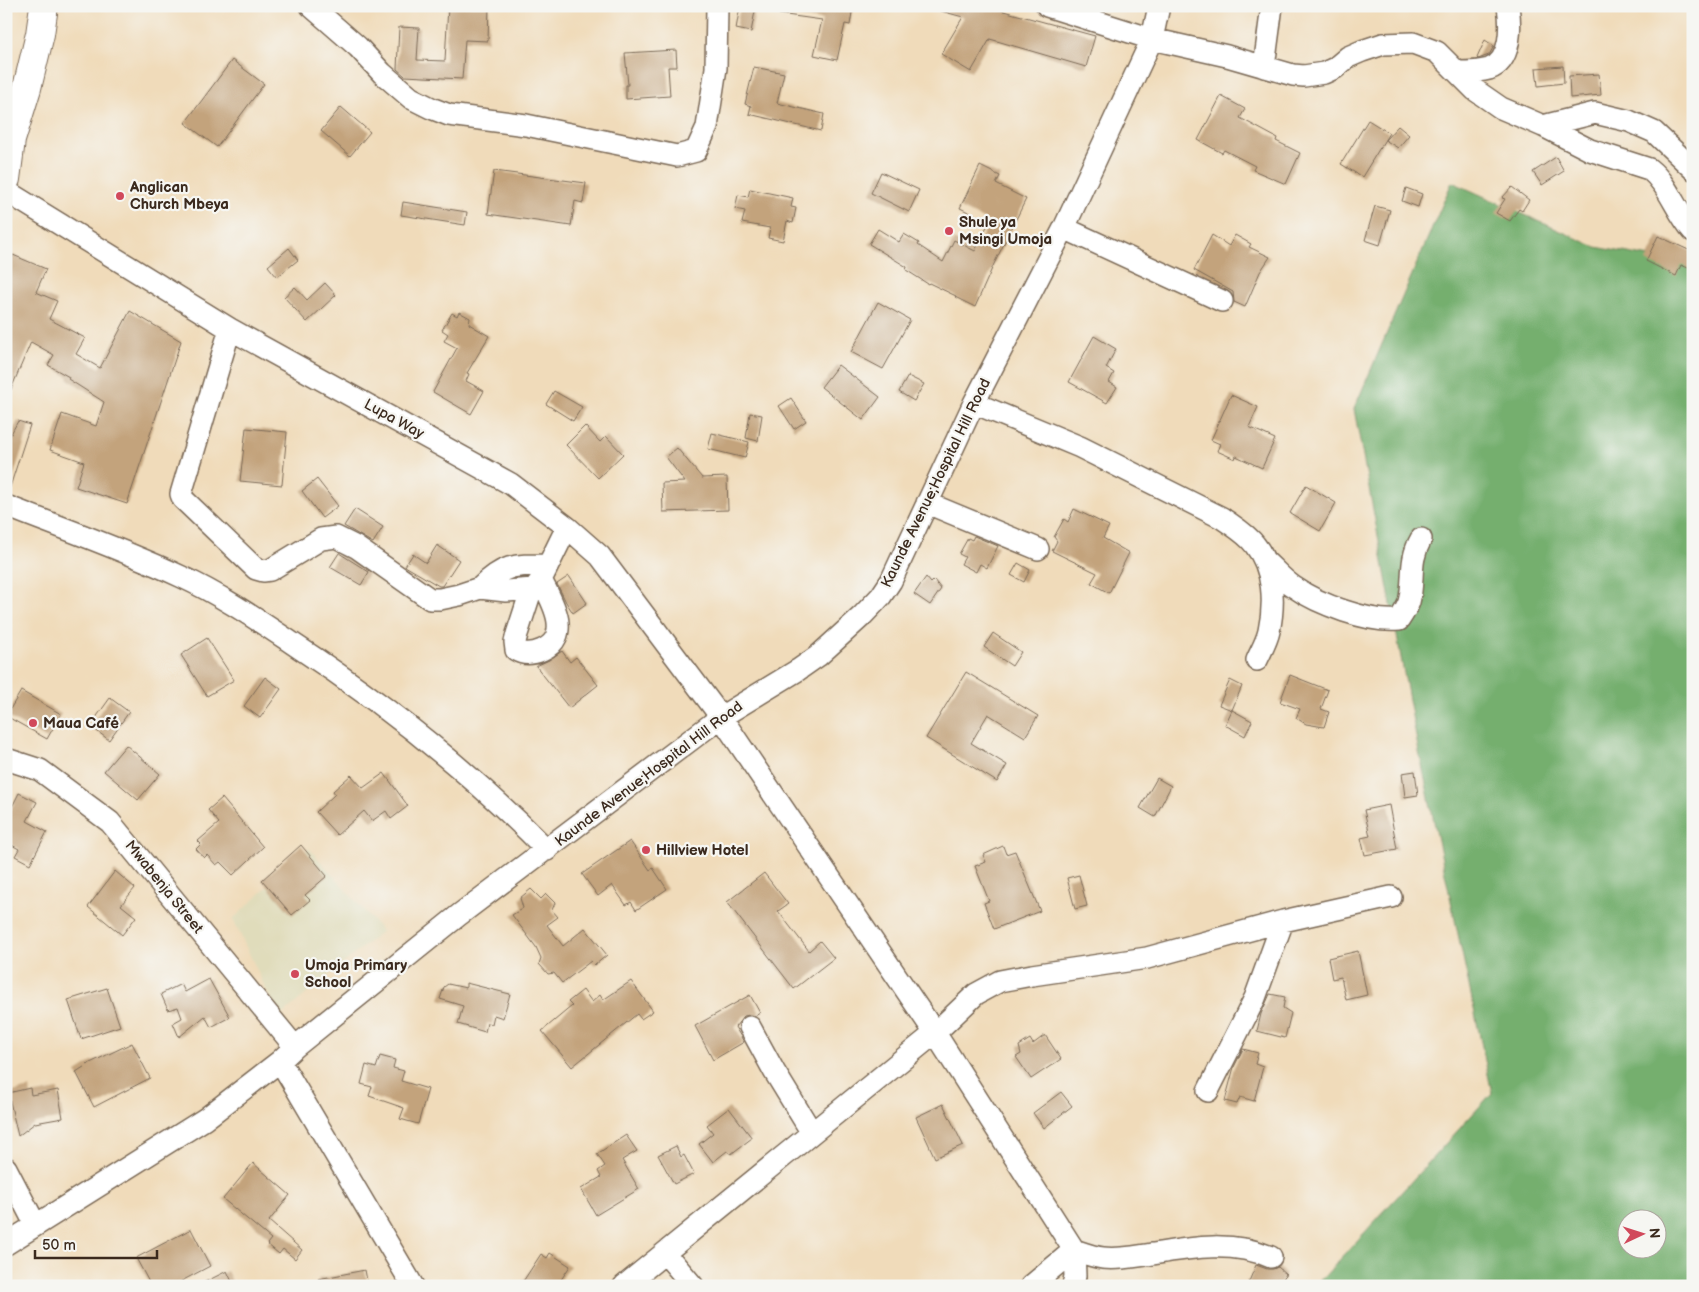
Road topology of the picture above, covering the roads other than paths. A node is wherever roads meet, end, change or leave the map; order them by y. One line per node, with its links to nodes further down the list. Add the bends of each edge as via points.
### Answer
1 (44, 6): 13 (main road, via 27,88 11,140)
2 (311, 6): 3 (street, via 411,98 431,108 449,115 526,125 676,156 696,151 707,127 716,68)
3 (717, 6)
4 (1047, 6): 8 (street)
5 (1159, 6): 8 (street, Kaunde Avenue;Hospital Hill Road)
6 (1272, 6): 9 (street)
7 (1508, 6): 10 (street, via 1509,41 1499,62 1484,70)
8 (1152, 39): 9 (street); 15 (street, Kaunde Avenue;Hospital Hill Road)
9 (1264, 67): 10 (street, via 1293,75 1312,76 1335,68 1348,57 1383,44 1413,43 1437,52)
10 (1457, 72): 11 (street, via 1492,103)
11 (1543, 126): 12 (street, via 1595,113 1629,121 1654,132); 16 (street, via 1590,150 1657,175 1681,217)
12 (1693, 169)
13 (6, 179)
14 (6, 191): 18 (street, Lupa Way)
15 (1064, 228): 17 (street); 19 (street, Kaunde Avenue;Hospital Hill Road)
16 (1693, 231)
17 (1222, 301)
18 (230, 329): 22 (street, Lupa Way, via 512,484); 22 (street, via 181,494 182,499 256,569 270,570 321,538 336,537 356,547 430,599 480,588 506,592 541,578)
19 (974, 402): 20 (street, Kaunde Avenue;Hospital Hill Road); 25 (street, via 1080,447 1222,518 1256,545)
20 (927, 503): 24 (street); 27 (street, Kaunde Avenue;Hospital Hill Road, via 892,581 881,596 811,660)
21 (6, 506): 29 (street, via 141,559 232,603 323,663 408,726 490,794)
22 (567, 527): 27 (street, Lupa Way, via 600,556)
23 (1421, 539): 25 (street, via 1413,560 1409,601 1399,620 1389,621 1349,612 1317,599 1294,587)
24 (1038, 549)
25 (1263, 559): 26 (street, via 1273,602 1269,633)
26 (1257, 660)
27 (721, 717): 29 (street, Kaunde Avenue;Hospital Hill Road); 33 (street, Lupa Way)
28 (6, 759): 34 (street, Mwabenja Street, via 40,770 110,822)
29 (547, 850): 34 (street, Kaunde Avenue;Hospital Hill Road, via 459,915)
30 (1391, 897): 31 (street)
31 (1283, 921): 33 (street, via 1147,958 1000,981 976,994); 35 (street, via 1255,998)
32 (750, 1027): 36 (street)
33 (935, 1033): 36 (street); 40 (street, Lupa Way)
34 (288, 1054): 38 (street, Kaunde Avenue;Hospital Hill Road, via 205,1120); 43 (street, Mwabenja Street)
35 (1208, 1091)
36 (812, 1134): 41 (street)
37 (6, 1168): 38 (street)
38 (35, 1224): 39 (street, Kaunde Avenue;Hospital Hill Road)
39 (6, 1244)
40 (1074, 1250): 42 (street, via 1104,1258 1230,1247 1254,1250); 46 (street); 47 (street)
41 (665, 1253): 44 (street); 45 (street)
42 (1272, 1257)
43 (413, 1286)
44 (624, 1286)
45 (693, 1286)
46 (1031, 1286)
47 (1073, 1286)

